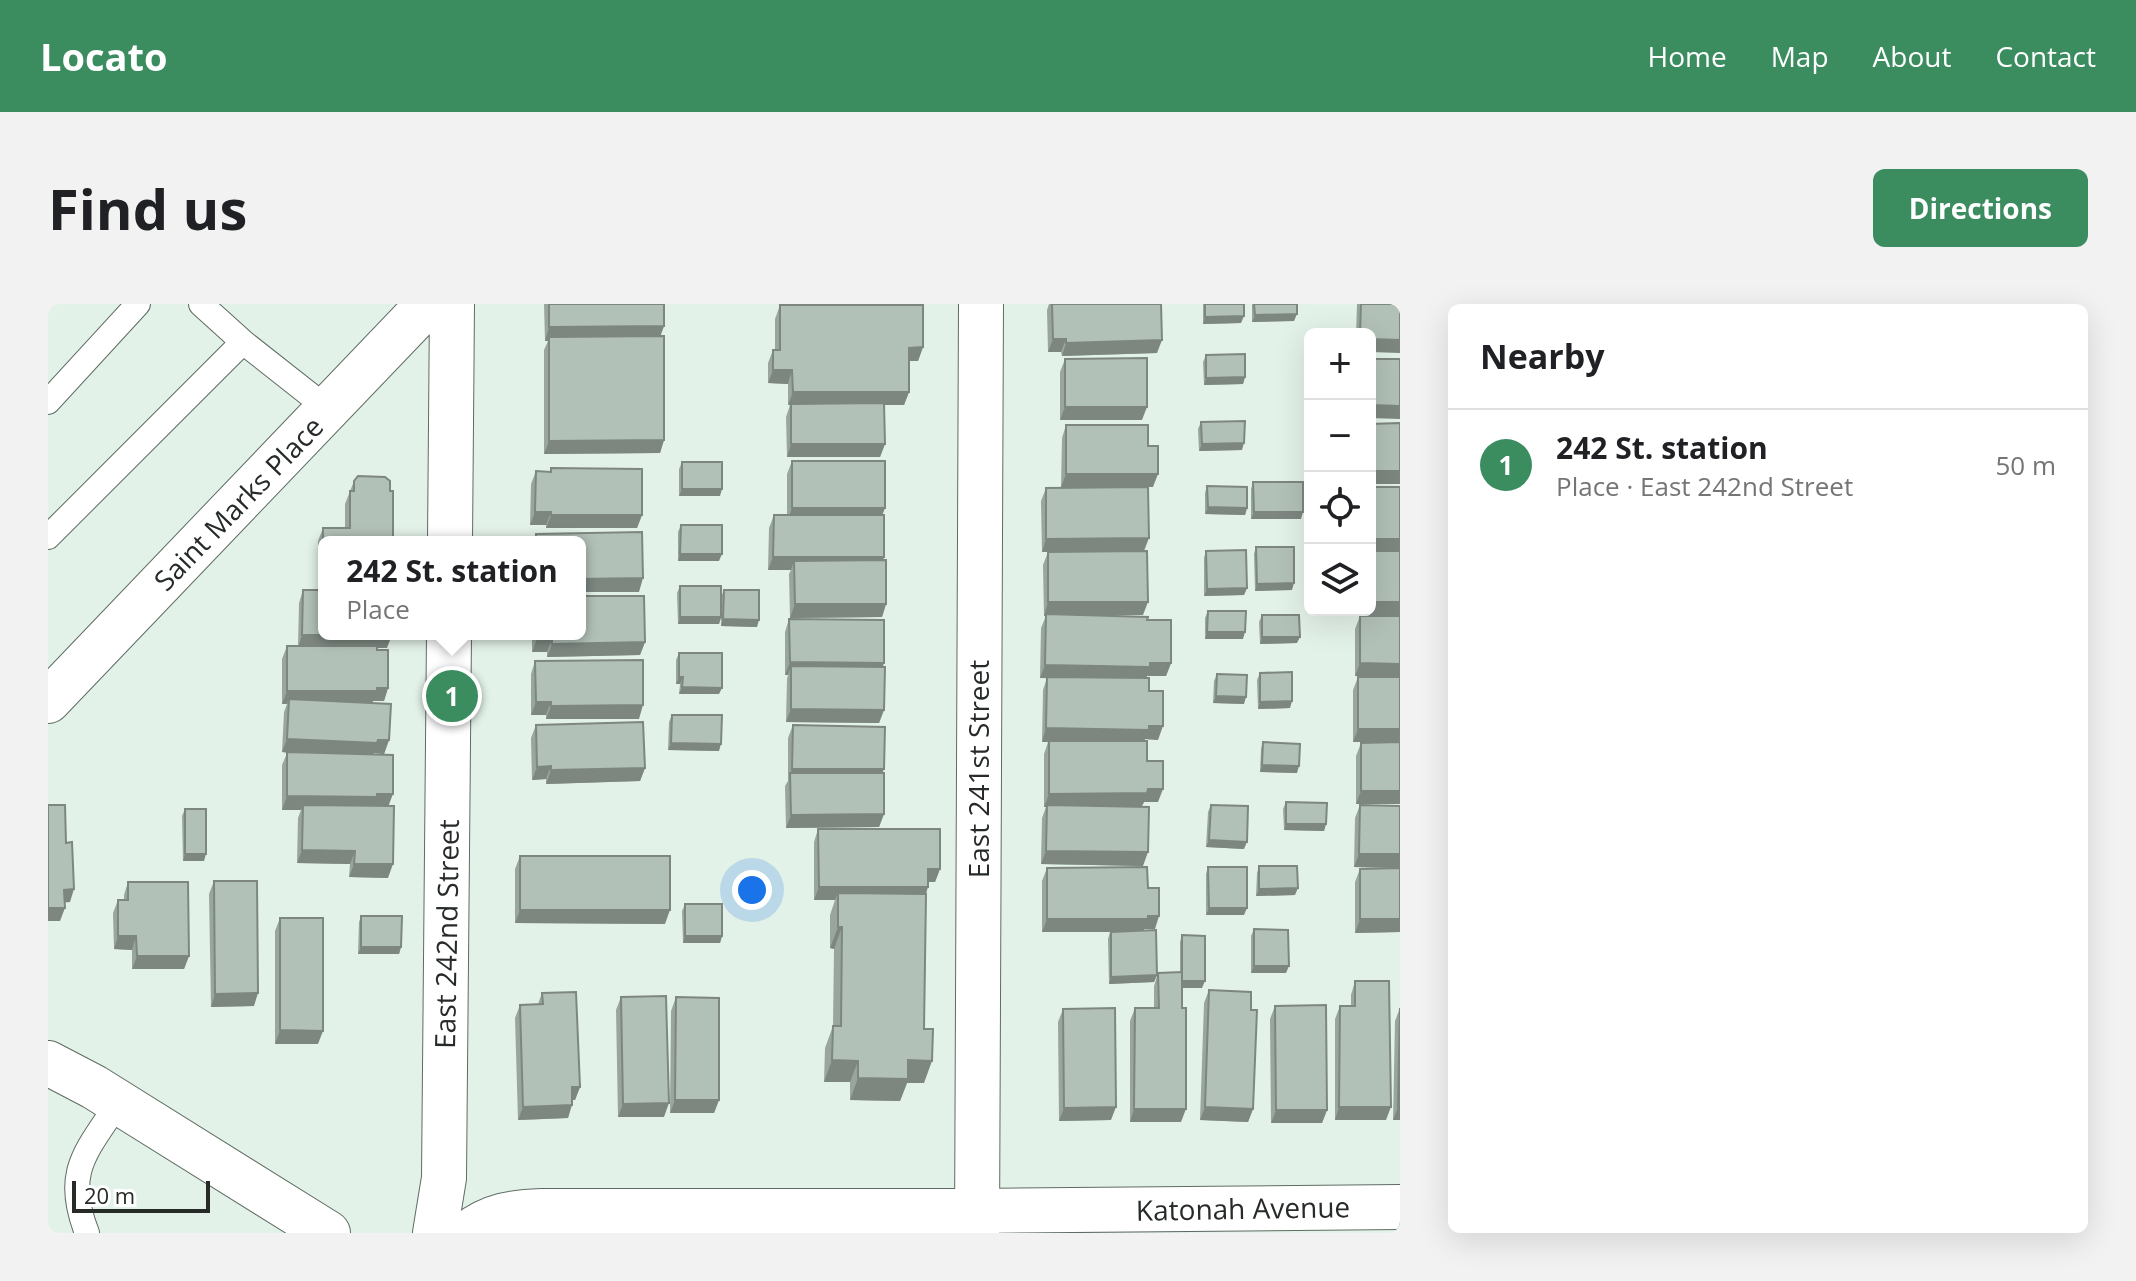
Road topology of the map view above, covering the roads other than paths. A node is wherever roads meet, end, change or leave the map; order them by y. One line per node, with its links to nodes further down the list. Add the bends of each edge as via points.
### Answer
1 (138, 304): 7 (lane)
2 (201, 304): 6 (lane)
3 (428, 304): 8 (street, Saint Marks Place)
4 (452, 304): 9 (street)
5 (981, 304): 16 (street, East 241st Street)
6 (243, 342): 8 (lane); 10 (lane)
7 (48, 402)
8 (328, 409): 12 (street, Saint Marks Place)
9 (450, 536)
10 (48, 537)
11 (449, 640): 19 (street, East 242nd Street, via 444,1166)
12 (48, 701)
13 (48, 1063): 14 (street)
14 (118, 1103): 17 (lane, via 80,1162 76,1196); 18 (street)
15 (1400, 1207): 16 (street, Katonah Avenue)
16 (976, 1222): 20 (street, Katonah Avenue, via 519,1212 494,1217)
17 (87, 1233)
18 (328, 1233)
19 (435, 1233)
20 (468, 1233)

